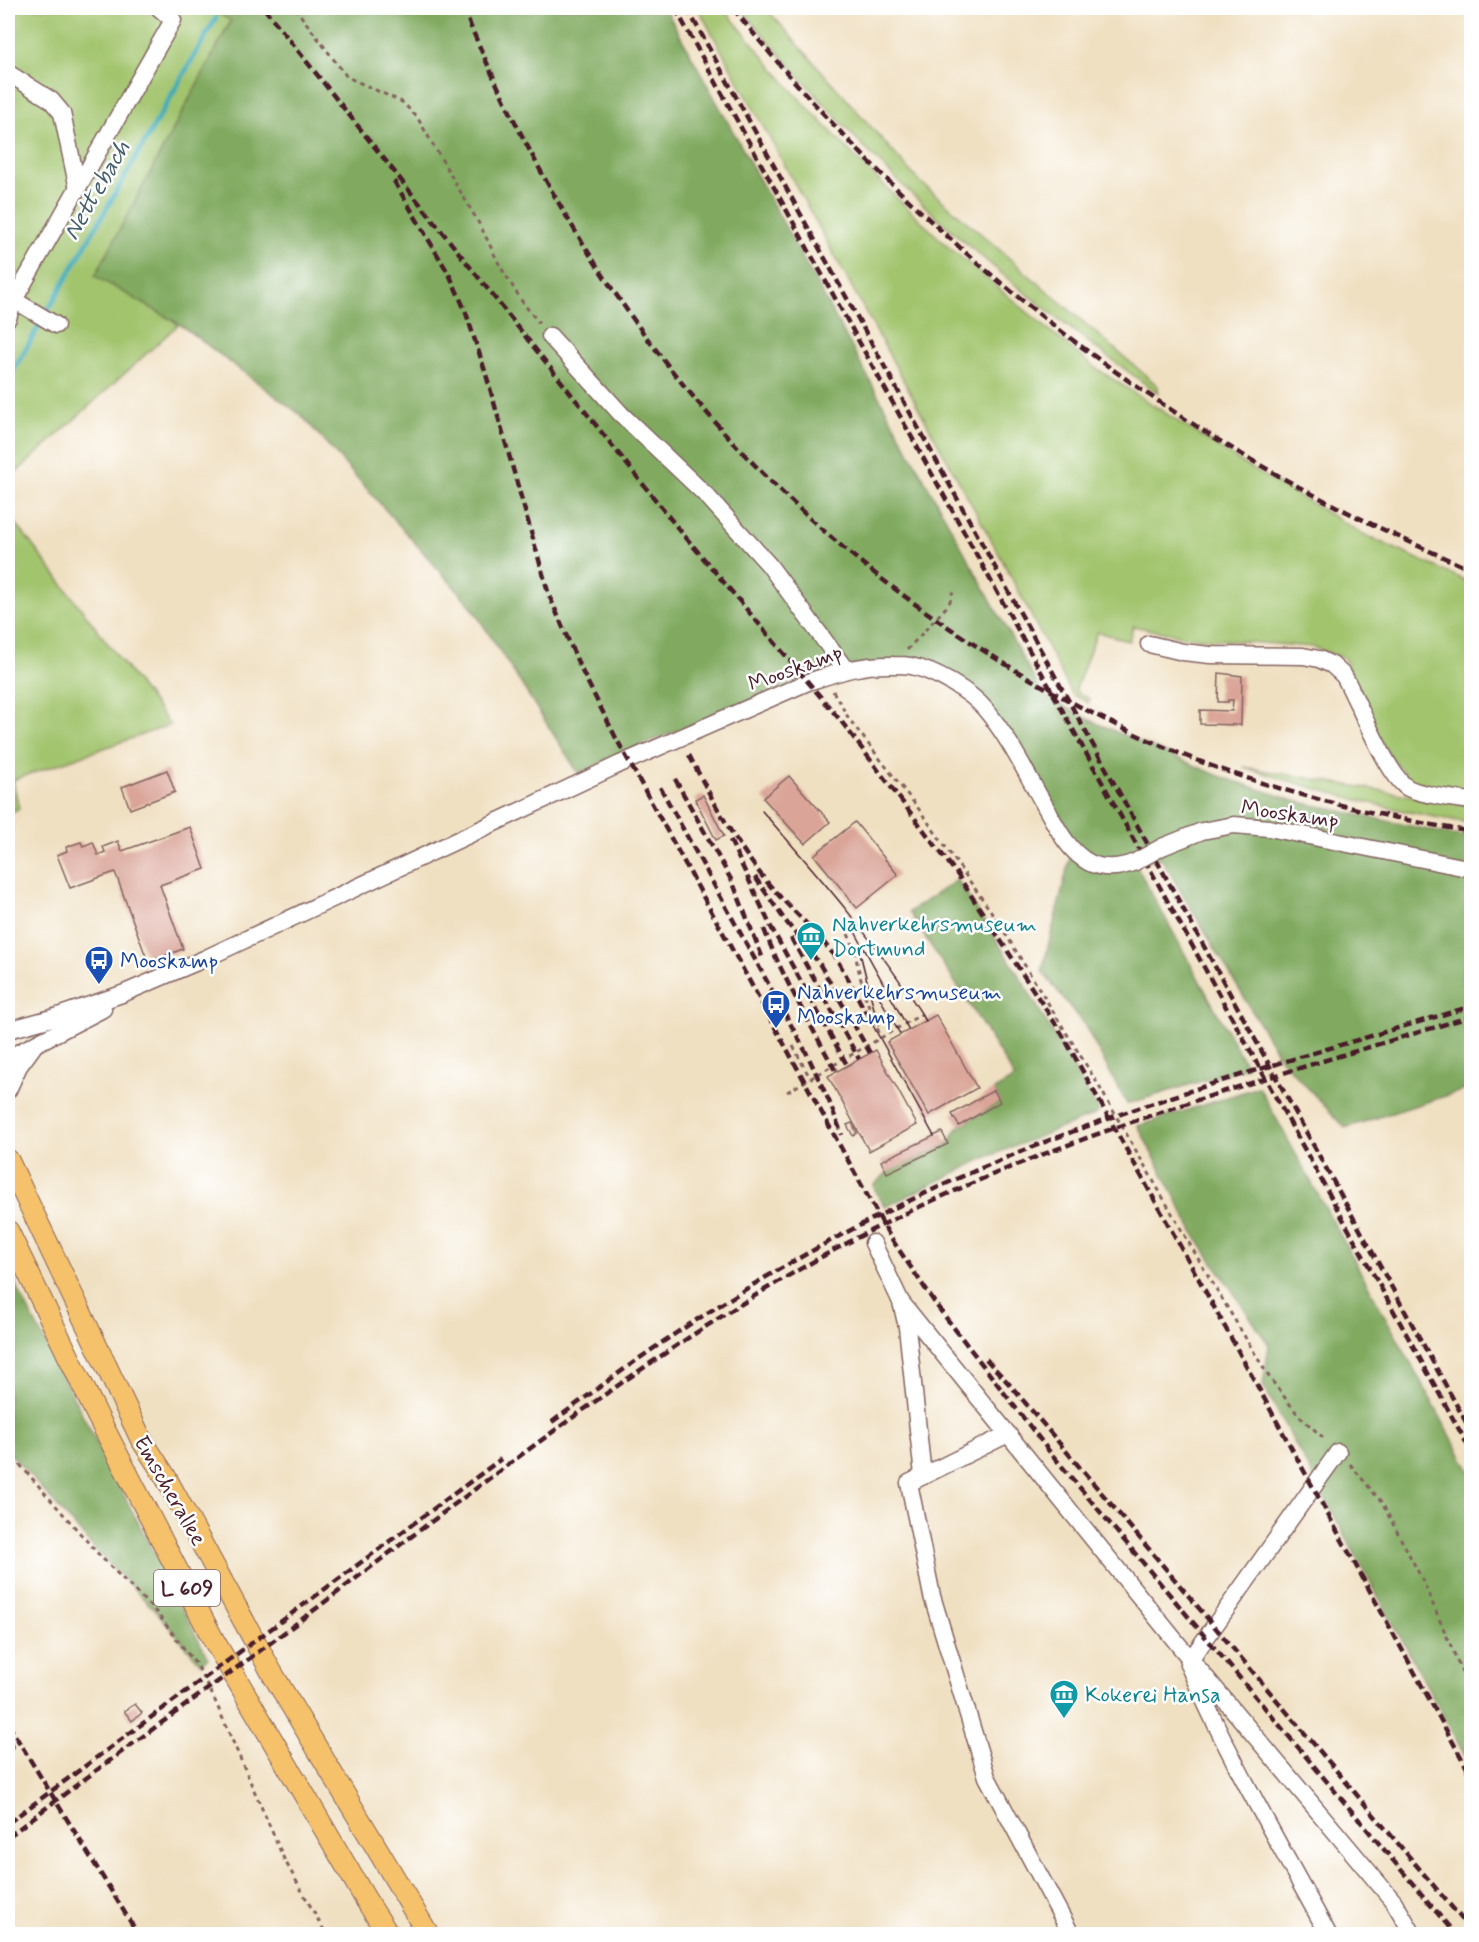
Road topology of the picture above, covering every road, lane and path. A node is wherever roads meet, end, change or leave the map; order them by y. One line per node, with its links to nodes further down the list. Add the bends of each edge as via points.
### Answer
1 (159, 8): 4 (street, via 173,20)
2 (295, 8): 8 (path, via 347,77 402,102 417,117 500,266)
3 (8, 73): 4 (street, via 51,100 62,114)
4 (78, 189): 5 (street)
5 (14, 300): 6 (street); 7 (street)
6 (8, 318)
7 (56, 325)
8 (550, 336): 12 (street, via 754,548)
9 (954, 592): 11 (path, via 949,604)
10 (1149, 645): 14 (street, via 1210,655 1303,656 1332,665 1344,675 1391,768 1407,788)
11 (894, 665): 12 (street, Mooskamp); 15 (street, Mooskamp, bridge, via 911,666 954,683 984,708 1010,744 1072,850 1091,864 1124,867 1202,831 1234,825 1269,828)
12 (846, 670): 13 (street, Mooskamp)
13 (826, 676): 17 (street, Mooskamp, via 620,764 294,918); 35 (path, via 849,719 996,917 1269,1377 1299,1416)
14 (1472, 801)
15 (1472, 869)
16 (848, 934): 20 (path)
17 (122, 994): 19 (street, Mooskamp); 21 (street, Mooskamp)
18 (922, 1014): 20 (path)
19 (8, 1030)
20 (881, 1038): 24 (path)
21 (36, 1044): 23 (street, Mooskamp); 27 (street, via 19,1066)
22 (793, 1046): 26 (path)
23 (8, 1058)
24 (837, 1063): 25 (path); 26 (path)
25 (836, 1072)
26 (810, 1078): 28 (path)
27 (8, 1090)
28 (787, 1092)
29 (8, 1160): 41 (main road, Emscherallee / L 609, via 141,1439 272,1673)
30 (8, 1230): 40 (main road, Emscherallee / L 609, via 97,1415 213,1639)
31 (873, 1243): 32 (street)
32 (901, 1302): 33 (street); 36 (street)
33 (1008, 1434): 36 (street); 37 (street)
34 (8, 1451): 39 (path, via 100,1556 158,1613 198,1667 284,1859)
35 (1338, 1452): 37 (street); 38 (path, via 1382,1503 1422,1579)
36 (923, 1476): 42 (street, via 909,1483 932,1596 987,1777)
37 (1186, 1654): 43 (street, via 1199,1688); 44 (street, via 1394,1902)
38 (1472, 1695)
39 (326, 1935)
40 (388, 1935)
41 (428, 1935)
42 (1071, 1935)
43 (1328, 1935)
44 (1413, 1935)

